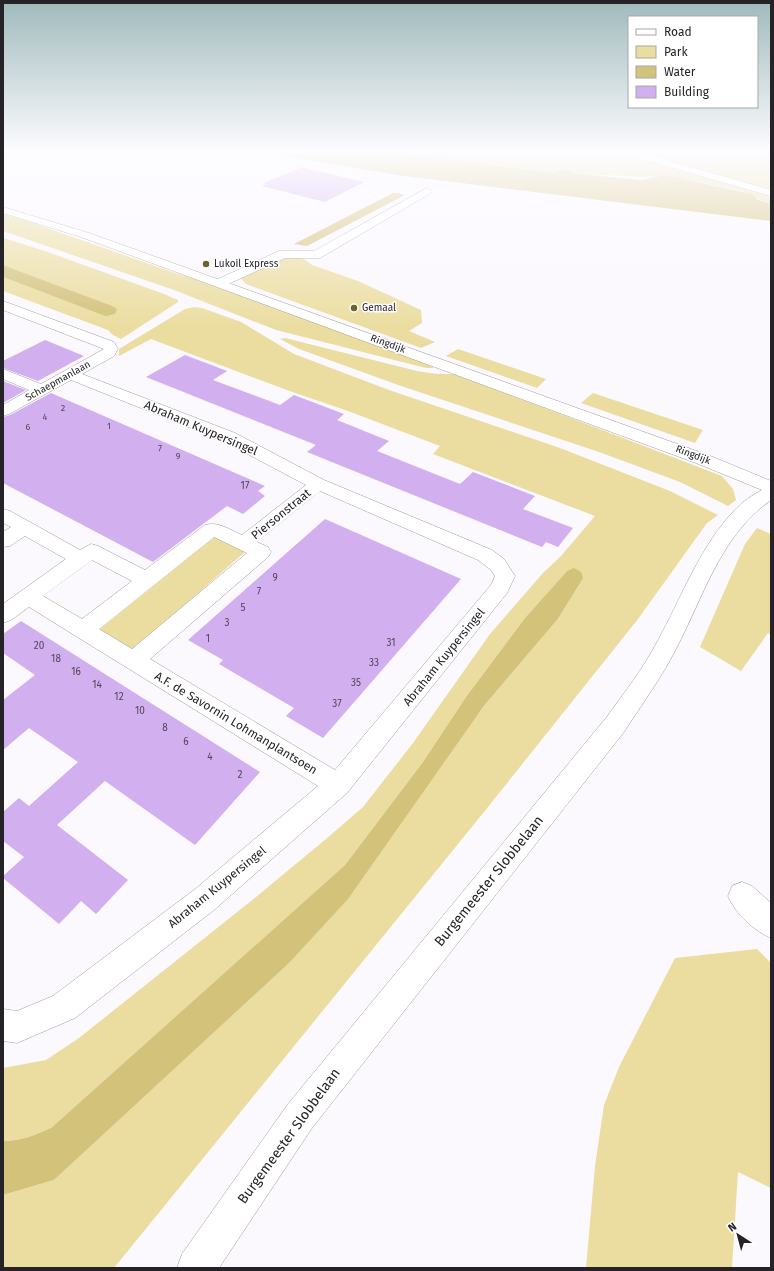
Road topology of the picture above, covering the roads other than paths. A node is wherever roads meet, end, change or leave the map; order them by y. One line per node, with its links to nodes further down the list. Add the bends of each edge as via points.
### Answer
1 (395, 209): 3 (street, via 316,255 283,254)
2 (3, 210): 3 (street, Ringdijk, via 85,235)
3 (220, 282): 10 (street, Ringdijk, via 702,459)
4 (3, 305): 6 (street, Schaepmanlaan, via 109,345 110,353)
5 (3, 373): 7 (street)
6 (71, 375): 7 (street, Schaepmanlaan); 9 (street, Abraham Kuypersingel, via 229,437)
7 (42, 390): 8 (street, Schaepmanlaan)
8 (3, 411)
9 (318, 484): 15 (street, Piersonstraat); 22 (street, Abraham Kuypersingel, via 485,555 497,564 505,576 500,588)
10 (771, 487)
11 (771, 492): 26 (street, Burgemeester Slobbelaan, via 741,515 705,565 666,647 646,682 615,725 305,1110)
12 (3, 515): 13 (street)
13 (25, 527): 14 (street); 16 (street)
14 (3, 541)
15 (243, 544): 17 (street, via 212,529); 21 (street, via 260,552)
16 (81, 559): 17 (street, via 92,551); 18 (street)
17 (147, 580): 20 (street)
18 (28, 597): 19 (street); 20 (street, A.F. de Savornin Lohmanplantsoen)
19 (3, 615)
20 (83, 630): 21 (street, A.F. de Savornin Lohmanplantsoen)
21 (133, 661): 22 (street, A.F. de Savornin Lohmanplantsoen)
22 (338, 785): 25 (street, Abraham Kuypersingel, via 204,900 64,1007 17,1028)
23 (742, 896): 24 (street)
24 (771, 923)
25 (3, 1025)
26 (196, 1268)

